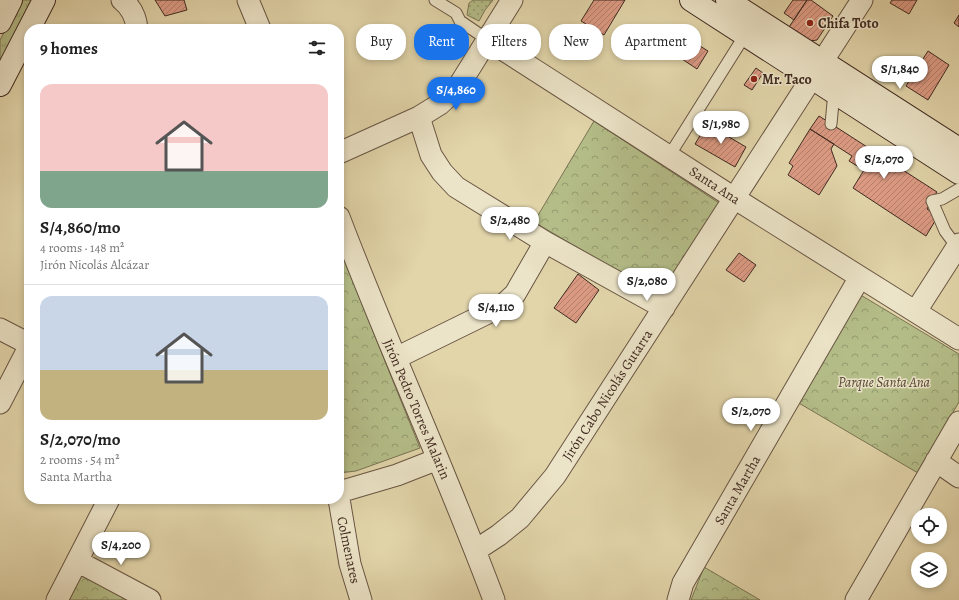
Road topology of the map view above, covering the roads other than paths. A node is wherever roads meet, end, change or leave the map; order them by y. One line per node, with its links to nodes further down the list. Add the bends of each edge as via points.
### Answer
1 (11, 0): 10 (main road)
2 (44, 0): 11 (main road)
3 (122, 0): 12 (street, via 129,5)
4 (247, 0): 13 (street); 14 (street)
5 (435, 0): 16 (lane, Santa Ana, via 456,13 460,21)
6 (512, 0): 15 (street)
7 (691, 0): 17 (main road)
8 (727, 0): 21 (main road)
9 (862, 0): 21 (street, Jirón Cabo Nicolás Gutarra)
10 (0, 22)
11 (32, 24)
12 (137, 24)
13 (244, 24)
14 (258, 24)
15 (498, 24)
16 (477, 33)
17 (745, 35): 21 (main road); 29 (lane)
18 (24, 39): 22 (main road)
19 (477, 57): 24 (street, via 458,87 440,104)
20 (519, 60): 29 (street, Santa Ana)
21 (817, 69): 23 (main road); 26 (main road); 32 (street, Jirón Cabo Nicolás Gutarra)
22 (0, 85)
23 (834, 92): 25 (lane); 26 (main road)
24 (418, 117): 28 (street); 34 (street, via 431,155 456,187)
25 (831, 124)
26 (913, 131): 27 (main road); 30 (main road)
27 (959, 149)
28 (344, 151)
29 (669, 156): 32 (street, Santa Ana)
30 (959, 173)
31 (959, 189): 35 (lane, via 942,199 932,201 945,230)
32 (734, 198): 36 (street, Santa Ana); 37 (street, Jirón Cabo Nicolás Gutarra)
33 (344, 232): 43 (street, Jirón Pedro Torres Malarin)
34 (545, 242): 37 (street); 43 (street, via 515,294 502,306)
35 (958, 246): 38 (street)
36 (860, 277): 38 (street, Santa Ana); 58 (street, Santa Martha, via 683,583)
37 (664, 308): 52 (street, Jirón Cabo Nicolás Gutarra, via 539,497 520,518)
38 (916, 311): 40 (street, Santa Ana)
39 (0, 329): 41 (street)
40 (959, 339)
41 (24, 343)
42 (24, 356): 44 (street)
43 (396, 358): 46 (street, Jirón Pedro Torres Malarin)
44 (0, 403)
45 (959, 422): 47 (street)
46 (438, 459): 49 (street, via 397,475); 52 (street, Jirón Pedro Torres Malarin)
47 (936, 461): 48 (street); 59 (street)
48 (959, 477)
49 (344, 490)
50 (106, 504): 53 (street)
51 (340, 504): 56 (street, Colmenares, via 350,564)
52 (476, 550): 57 (street, Jirón Pedro Torres Malarin)
53 (77, 561): 54 (street); 55 (street)
54 (57, 600)
55 (150, 600)
56 (361, 600)
57 (494, 600)
58 (678, 600)
59 (856, 600)

